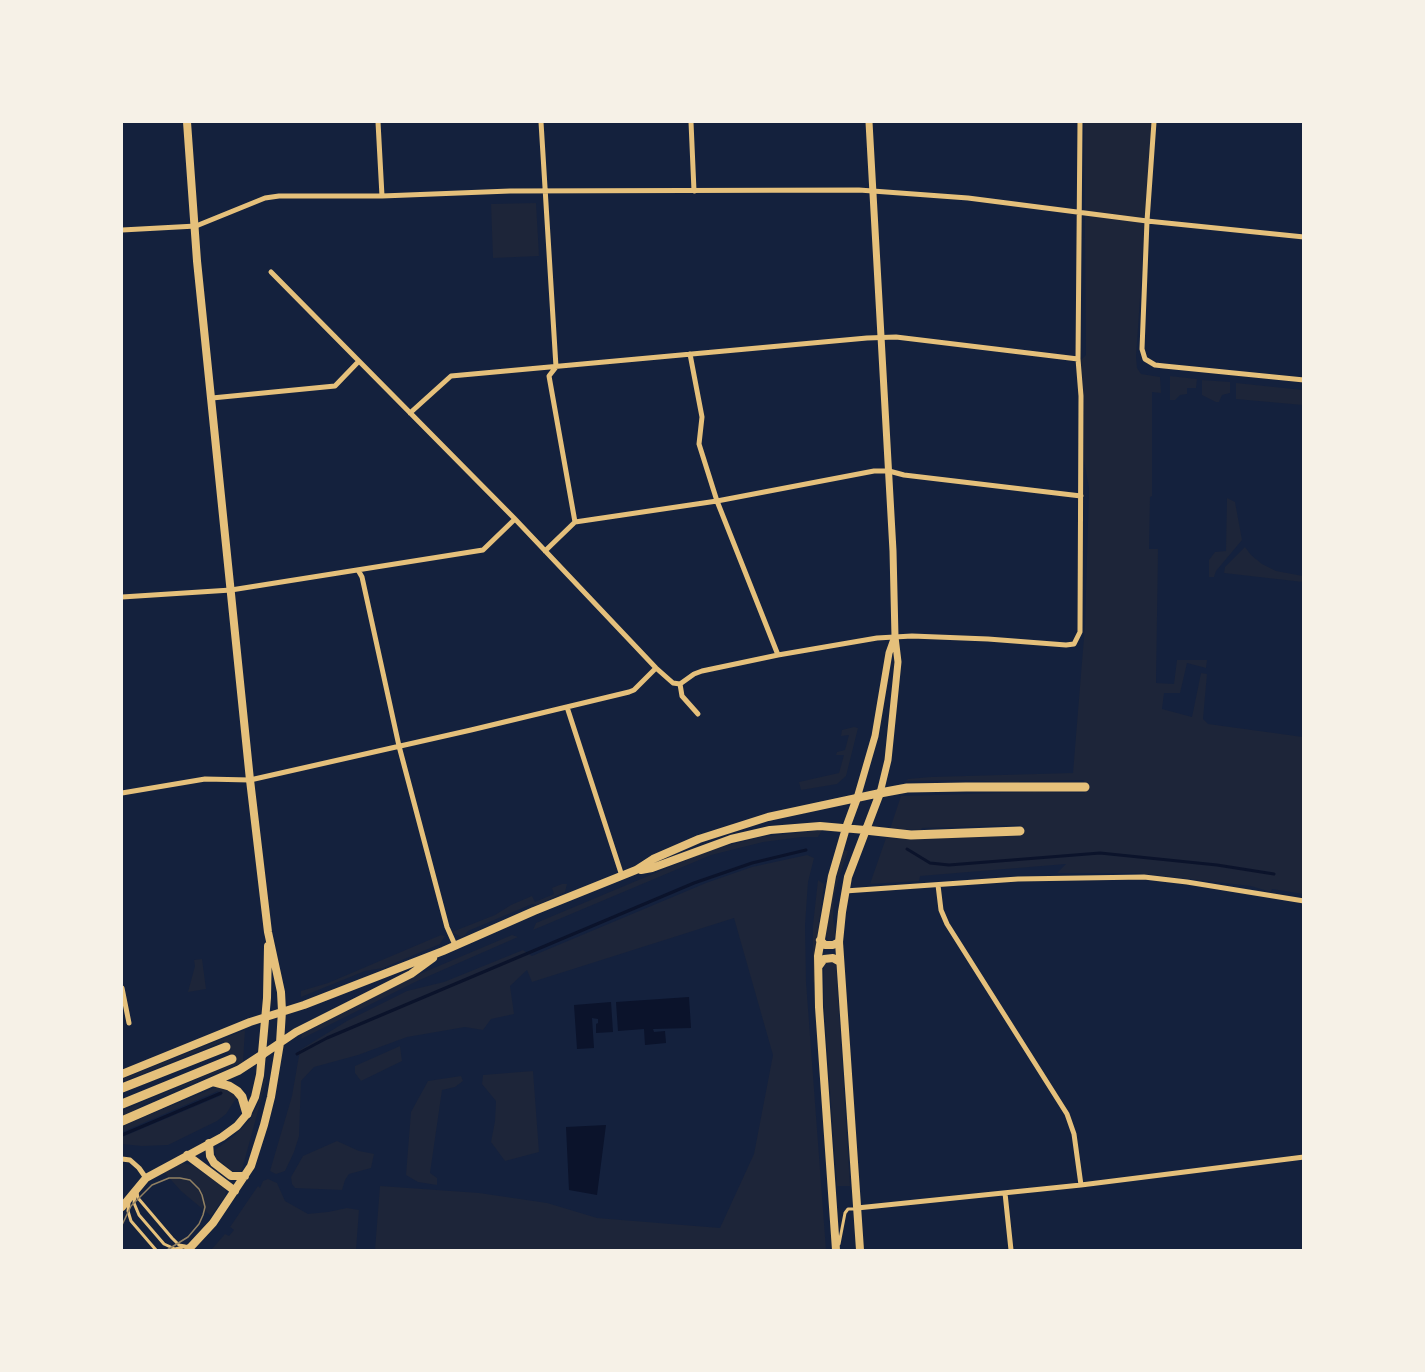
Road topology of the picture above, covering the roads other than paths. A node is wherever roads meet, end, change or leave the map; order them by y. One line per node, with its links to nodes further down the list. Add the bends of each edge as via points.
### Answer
1 (188, 122): 14 (main road)
2 (378, 122): 11 (street)
3 (541, 122): 8 (street)
4 (691, 122): 9 (street)
5 (869, 122): 10 (street)
6 (1080, 122): 12 (street)
7 (1154, 122): 13 (street)
8 (544, 191): 9 (street); 11 (street); 22 (street)
9 (694, 191): 10 (street)
10 (872, 191): 12 (street); 18 (street)
11 (382, 196): 14 (street, via 265,198)
12 (1080, 212): 13 (street); 20 (street)
13 (1147, 221): 16 (street); 23 (street, via 1142,349 1145,359 1155,365)
14 (195, 226): 15 (street); 24 (main road)
15 (122, 230)
16 (1304, 237)
17 (271, 272): 21 (street)
18 (880, 337): 19 (street); 20 (street); 26 (street)
19 (690, 354): 22 (street); 28 (street, via 702,417 699,444)
20 (1078, 359): 27 (street)
21 (359, 361): 24 (street, via 335,386); 25 (street)
22 (556, 367): 25 (street, via 451,376); 30 (street, via 549,376)
23 (1304, 380)
24 (212, 398): 33 (main road)
25 (411, 413): 29 (street)
26 (889, 471): 27 (street); 28 (street); 35 (street)
27 (1081, 496): 35 (street, via 1080,632 1074,644)
28 (717, 501): 30 (street); 36 (street)
29 (514, 519): 31 (street); 32 (street, via 483,550)
30 (575, 522): 31 (street)
31 (545, 551): 37 (street)
32 (358, 570): 33 (street); 41 (street)
33 (231, 590): 34 (street); 42 (main road)
34 (122, 597)
35 (895, 637): 36 (street); 45 (street, via 898,662 888,760); 46 (street, via 875,736)
36 (778, 655): 38 (street, via 702,671)
37 (656, 668): 38 (street, via 673,683); 39 (street, via 634,690)
38 (680, 684): 40 (street, via 682,696)
39 (567, 707): 41 (street); 51 (street)
40 (698, 714)
41 (399, 746): 42 (street); 58 (street)
42 (250, 780): 44 (street, via 205,779); 55 (main road)
43 (1085, 787): 45 (highway, via 907,788)
44 (122, 793)
45 (880, 793): 46 (main road); 48 (main road)
46 (857, 798): 47 (main road); 50 (main road, via 742,824 653,859)
47 (846, 828): 48 (main road); 50 (main road, via 770,830); 56 (main road)
48 (866, 831): 49 (highway, via 911,835); 53 (main road)
49 (1020, 831)
50 (636, 870): 51 (main road)
51 (622, 876): 58 (main road)
52 (938, 885): 53 (street); 54 (street, via 1018,879 1144,878); 82 (street, via 941,910 948,924 1067,1113)
53 (845, 891): 57 (main road)
54 (1304, 901)
55 (268, 932): 63 (main road); 64 (main road)
56 (820, 940): 57 (main road, via 825,945); 61 (main road)
57 (839, 942): 60 (main road)
58 (455, 945): 59 (main road)
59 (443, 951): 63 (main road); 66 (main road, via 411,974)
60 (840, 962): 61 (main road, via 824,959); 87 (main road)
61 (819, 966): 91 (main road)
62 (122, 988): 65 (street)
63 (282, 1011): 64 (main road); 66 (main road)
64 (266, 1016): 68 (main road); 70 (main road)
65 (129, 1023)
66 (280, 1042): 68 (main road); 80 (main road, via 264,1125)
67 (226, 1047): 72 (highway)
68 (262, 1055): 71 (highway); 74 (main road, via 255,1096)
69 (232, 1059): 73 (highway)
70 (122, 1074)
71 (214, 1082): 74 (highway, via 237,1091); 75 (highway)
72 (122, 1088)
73 (122, 1104)
74 (247, 1114): 76 (main road, via 237,1126)
75 (122, 1121)
76 (209, 1143): 77 (main road); 80 (main road, via 214,1163 231,1176)
77 (187, 1155): 81 (main road); 84 (main road)
78 (1304, 1157): 82 (street)
79 (122, 1159): 81 (street, via 130,1160)
80 (245, 1176): 84 (main road)
81 (146, 1178): 83 (main road)
82 (1081, 1185): 85 (street)
83 (137, 1188): 86 (main road); 88 (lane, via 138,1198 167,1233 177,1244); 88 (lane, via 134,1203 139,1215 168,1247); 89 (lane, via 128,1204 131,1221)
84 (236, 1191): 88 (main road, via 213,1223)
85 (1005, 1193): 87 (street); 93 (street)
86 (122, 1207)
87 (857, 1208): 91 (lane, via 845,1214); 92 (main road)
88 (188, 1248): 90 (lane)
89 (156, 1251)
90 (182, 1251)
91 (836, 1251)
92 (860, 1251)
93 (1011, 1251)

